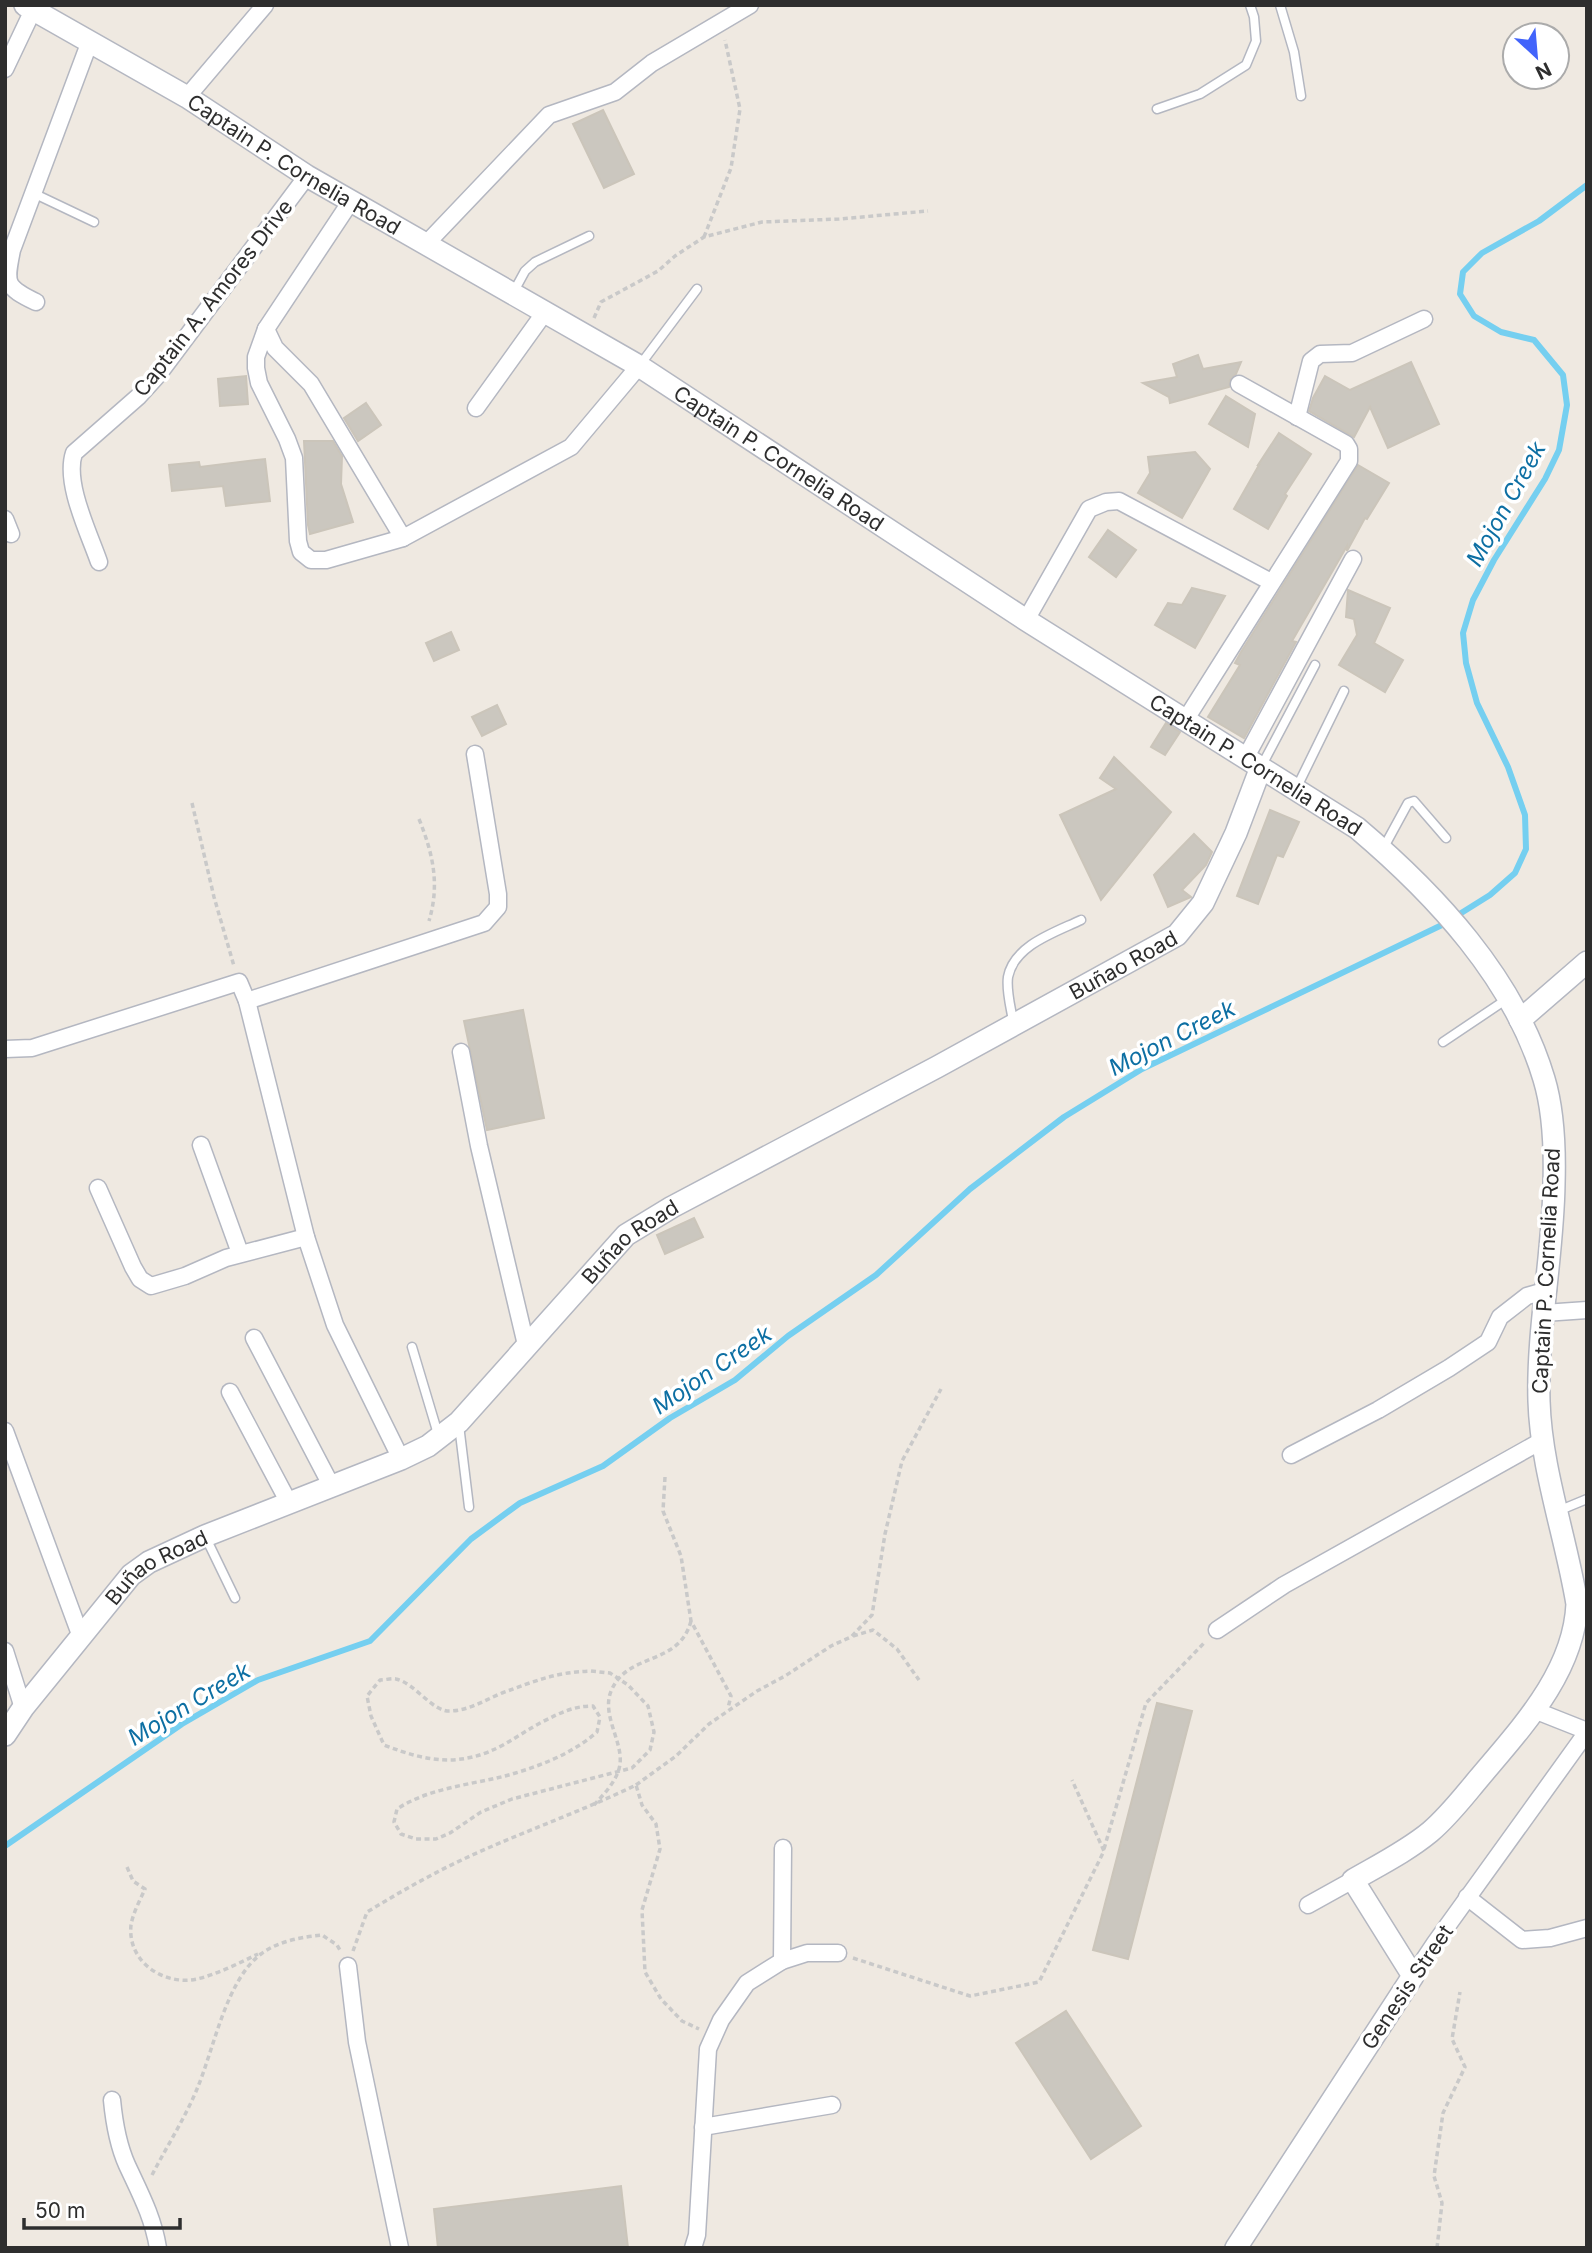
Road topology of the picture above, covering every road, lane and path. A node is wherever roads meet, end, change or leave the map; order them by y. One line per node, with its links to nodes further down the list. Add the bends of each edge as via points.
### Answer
1 (265, 5): 10 (street)
2 (750, 5): 6 (street)
3 (1250, 5): 11 (lane, via 1256,41 1246,65 1200,94)
4 (1280, 5): 9 (lane)
5 (29, 8): 7 (street, Captain P. Cornelia Road); 8 (street)
6 (722, 22): 18 (path, via 740,109 731,168); 19 (street, via 652,63 615,92 549,115)
7 (90, 41): 10 (street, Captain P. Cornelia Road); 13 (street)
8 (5, 69)
9 (1301, 96)
10 (187, 97): 12 (street, Captain P. Cornelia Road)
11 (1157, 110)
12 (307, 176): 14 (street, Captain P. Cornelia Road); 33 (street, Captain A. Amores Drive, via 158,375 74,453 70,466 73,483)
13 (33, 193): 16 (lane); 22 (street, via 6,276 16,292)
14 (351, 201): 19 (street, Captain P. Cornelia Road); 25 (street)
15 (928, 211): 18 (path, via 762,222)
16 (94, 222)
17 (589, 236): 21 (lane, via 535,262)
18 (704, 237): 26 (path, via 658,271 601,302)
19 (427, 243): 21 (street, Captain P. Cornelia Road)
20 (697, 289): 27 (lane)
21 (513, 293): 23 (street, Captain P. Cornelia Road)
22 (36, 302)
23 (545, 312): 26 (street, Captain P. Cornelia Road); 29 (street)
24 (1424, 319): 30 (street, via 1352,353 1320,354 1311,361)
25 (266, 329): 31 (street, via 275,348 311,384); 31 (street, via 256,368 294,458 301,552 311,560 326,560)
26 (586, 336): 27 (street, Captain P. Cornelia Road)
27 (639, 366): 31 (street, via 571,447); 35 (street, Captain P. Cornelia Road)
28 (1239, 384): 30 (street)
29 (476, 408)
30 (1297, 417): 34 (street, via 1346,444 1350,455)
31 (404, 538)
32 (1353, 559): 40 (street)
33 (99, 562)
34 (1271, 582): 35 (street, via 1119,501 1106,502 1089,509); 38 (street)
35 (1026, 620): 38 (street, Captain P. Cornelia Road)
36 (1315, 665): 40 (lane)
37 (1344, 691): 41 (lane)
38 (1186, 719): 40 (street, Captain P. Cornelia Road)
39 (475, 754): 47 (street, via 498,907 484,923)
40 (1254, 762): 41 (street, Captain P. Cornelia Road); 53 (street, Buñao Road, via 1237,833 1203,903 1177,935)
41 (1296, 789): 45 (street, Captain P. Cornelia Road)
42 (192, 803): 49 (path)
43 (419, 819): 47 (path, via 435,875 434,905)
44 (1446, 838): 45 (lane, via 1414,801 1408,803)
45 (1382, 849): 50 (street, Captain P. Cornelia Road, via 1452,919)
46 (1081, 920): 53 (lane, via 1028,947 1015,962 1008,975)
47 (423, 943): 51 (street)
48 (1587, 961): 52 (street)
49 (239, 982): 51 (street); 55 (street, via 32,1048)
50 (1507, 999): 52 (street, Captain P. Cornelia Road); 54 (lane)
51 (247, 1001): 59 (street)
52 (1520, 1020): 61 (street, Captain P. Cornelia Road, via 1544,1079 1552,1119 1554,1184)
53 (1014, 1024): 66 (street, Buñao Road, via 626,1235)
54 (1443, 1042)
55 (5, 1049)
56 (461, 1052): 66 (street)
57 (201, 1145): 60 (street)
58 (99, 1188): 60 (street, via 133,1267 151,1286)
59 (306, 1237): 60 (street); 74 (street, via 335,1325)
60 (240, 1254)
61 (1548, 1290): 63 (street, Captain P. Cornelia Road); 73 (street, via 1527,1296 1500,1317 1488,1342 1449,1368)
62 (1587, 1310): 63 (street)
63 (1544, 1313): 72 (street, Captain P. Cornelia Road, via 1539,1372)
64 (254, 1338): 76 (street)
65 (412, 1347): 71 (lane)
66 (527, 1349): 69 (street, Buñao Road)
67 (942, 1388): 86 (path, via 902,1461 872,1615)
68 (230, 1392): 78 (street)
69 (459, 1422): 71 (street, Buñao Road); 79 (lane)
70 (5, 1431): 85 (street)
71 (439, 1437): 74 (street, Buñao Road)
72 (1543, 1440): 80 (street, Captain P. Cornelia Road); 84 (street, via 1316,1566)
73 (1291, 1455)
74 (401, 1459): 76 (street, Buñao Road)
75 (665, 1477): 83 (path, via 663,1511 681,1556)
76 (331, 1487): 78 (street, Buñao Road)
77 (1587, 1499): 80 (lane)
78 (289, 1503): 81 (street, Buñao Road)
79 (469, 1507)
80 (1558, 1511): 92 (street, Captain P. Cornelia Road, via 1577,1621 1559,1669)
81 (205, 1536): 82 (lane); 85 (street, Buñao Road, via 131,1575)
82 (235, 1598)
83 (691, 1621): 88 (path, via 674,1649 627,1670); 91 (path, via 731,1696)
84 (1217, 1630): 100 (path, via 1146,1703)
85 (80, 1637): 90 (street, Buñao Road)
86 (851, 1637): 89 (path, via 873,1630 897,1649); 91 (path)
87 (5, 1651): 90 (street)
88 (619, 1679): 95 (path, via 609,1700 620,1764); 95 (path, via 648,1706 654,1732 650,1751 632,1768); 95 (path, via 610,1673 562,1672 469,1709 447,1712 396,1679 380,1680 367,1696 384,1745 437,1761 465,1759 502,1746 576,1706 593,1706 600,1717 597,1732 580,1748 403,1804 394,1822 401,1834 416,1839 436,1839 512,1799)
89 (919, 1680)
90 (23, 1708): 94 (street, Buñao Road)
91 (728, 1710): 97 (path)
92 (1534, 1710): 93 (street); 102 (street, Captain P. Cornelia Road, via 1430,1832)
93 (1587, 1732): 103 (street, Genesis Street)
94 (5, 1735)
95 (616, 1773): 98 (path, via 610,1788)
96 (1072, 1780): 100 (path)
97 (636, 1785): 98 (path); 112 (path, via 642,1805 656,1824 660,1849 642,1910 645,1972 661,1999 682,2021)
98 (592, 1806): 109 (path, via 429,1876 367,1912)
99 (783, 1848): 108 (street)
100 (1104, 1851): 107 (path, via 1039,1982 970,1996)
101 (128, 1867): 106 (path, via 133,1881 145,1889 131,1926 134,1946 148,1969 167,1980 195,1980)
102 (1353, 1880): 104 (street); 110 (street)
103 (1467, 1898): 105 (street, via 1522,1940); 110 (street, Genesis Street)
104 (1308, 1905)
105 (1587, 1928)
106 (263, 1952): 109 (path, via 298,1937 322,1935 337,1945); 116 (path, via 237,1985 197,2089)
107 (838, 1953): 108 (street, via 807,1953)
108 (782, 1961): 112 (street, via 747,1983)
109 (348, 1966): 118 (street, via 356,2042)
110 (1413, 1976): 120 (street, Genesis Street)
111 (1460, 1992): 121 (path, via 1451,2039 1465,2067 1443,2113 1434,2176 1442,2203)
112 (713, 2037): 115 (street, via 708,2049)
113 (112, 2100): 116 (street, via 126,2164)
114 (832, 2105): 115 (street)
115 (703, 2127): 119 (street)
116 (142, 2194): 117 (street)
117 (158, 2248)
118 (400, 2248)
119 (693, 2248)
120 (1236, 2248)
121 (1437, 2248)

